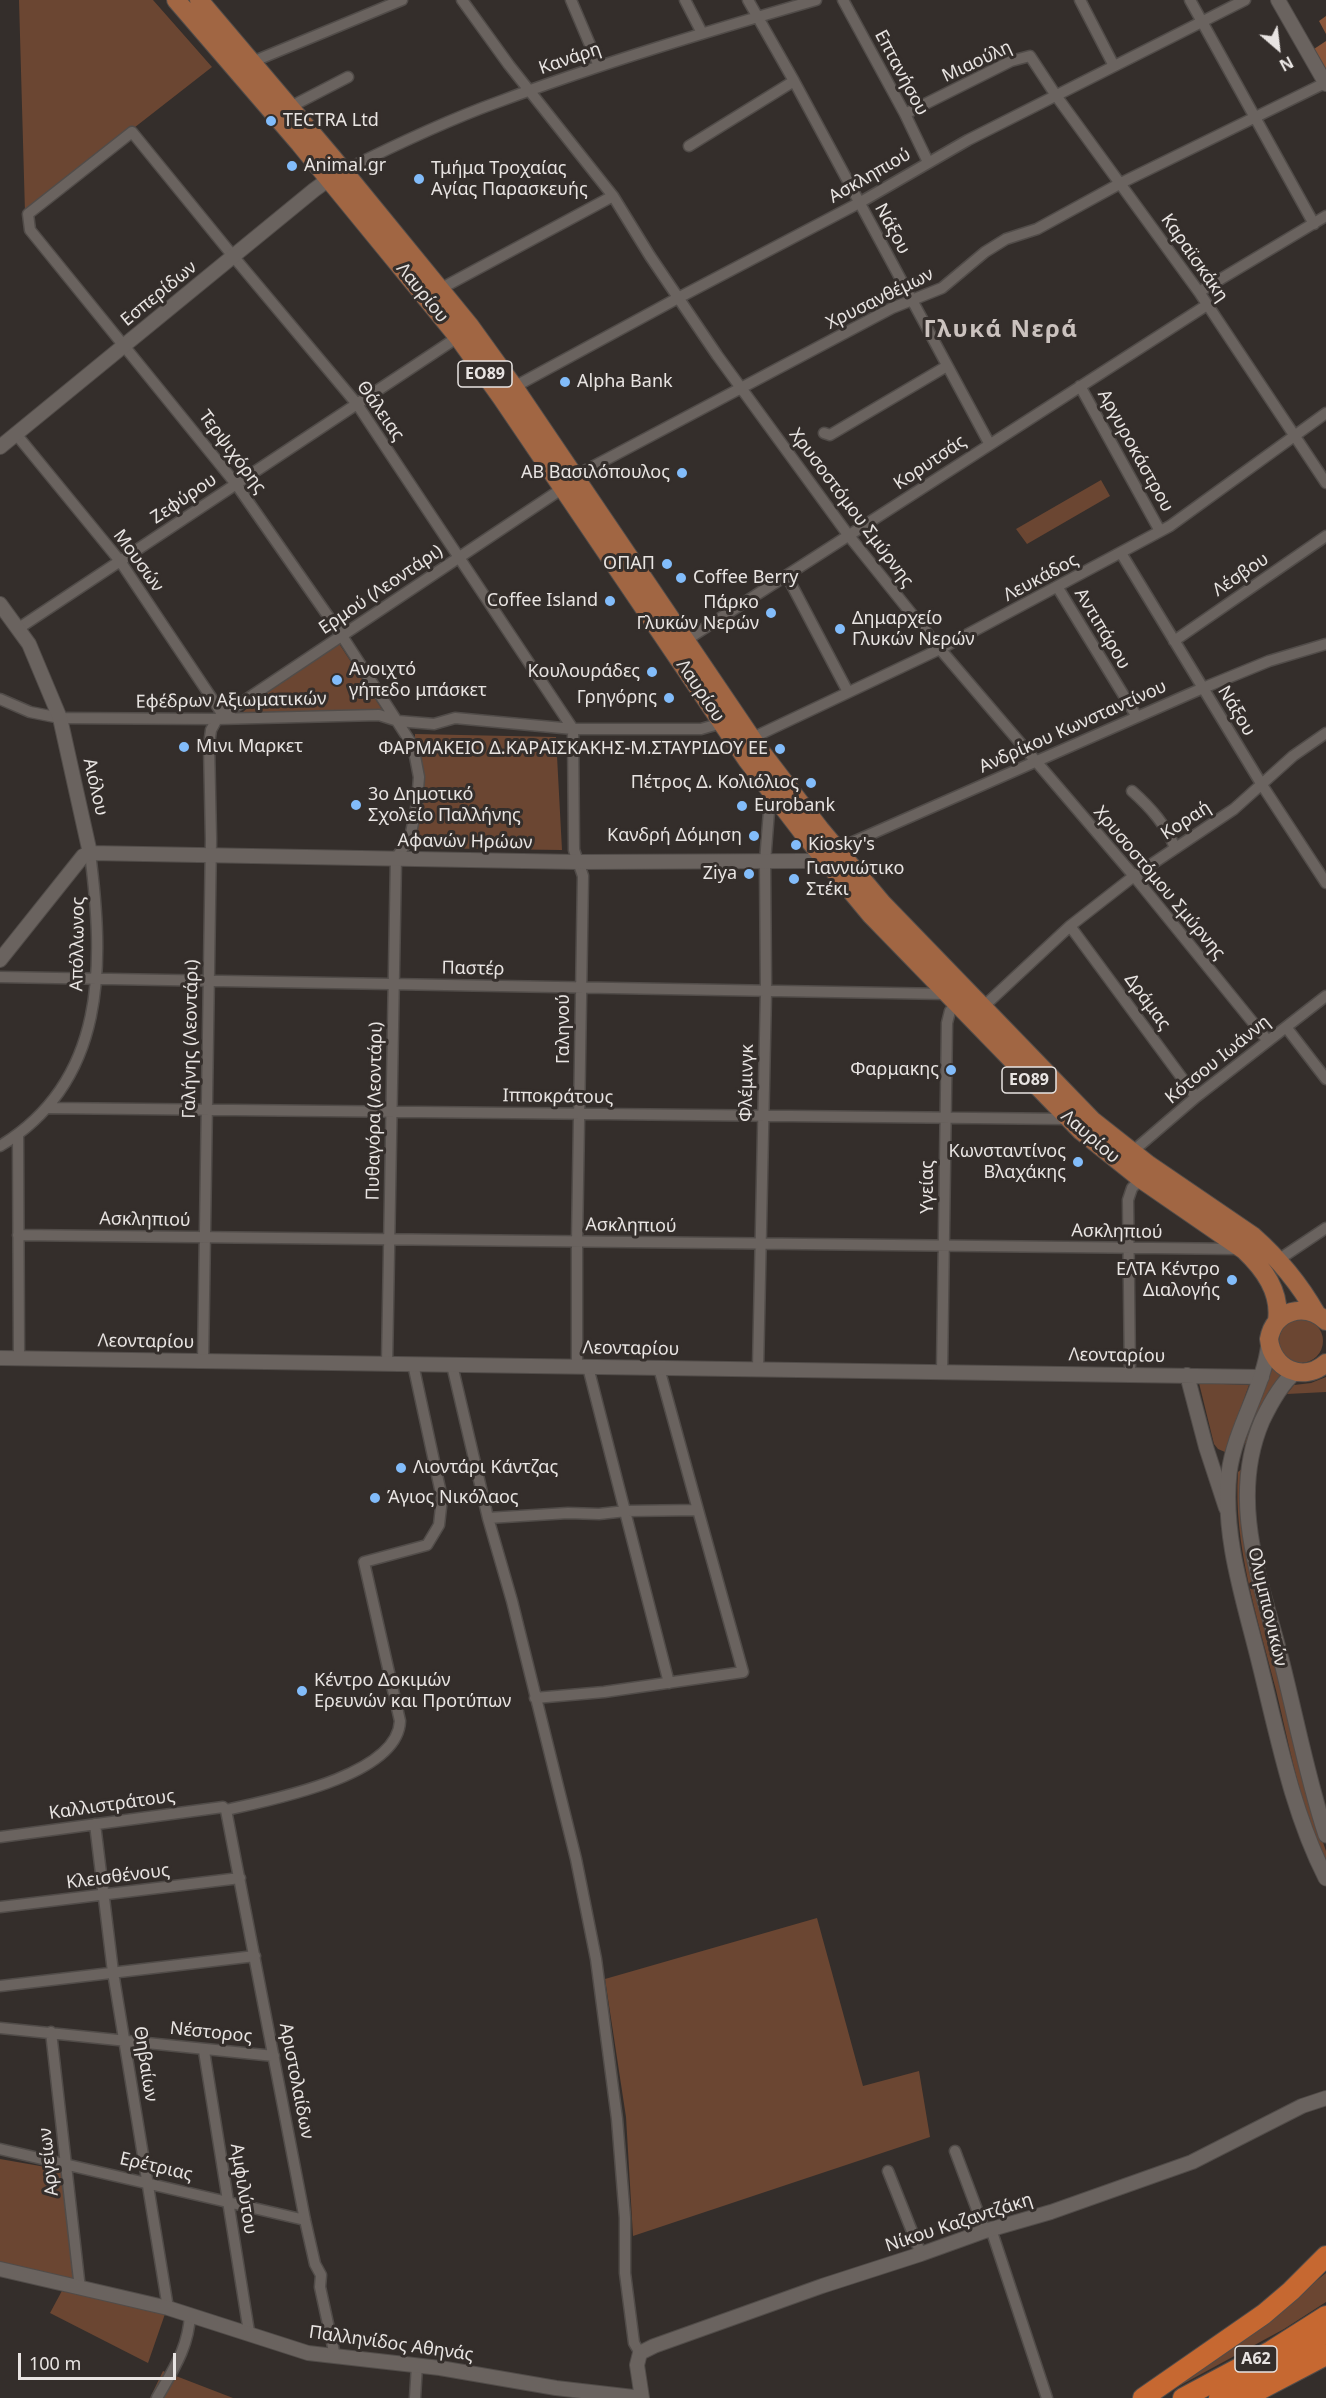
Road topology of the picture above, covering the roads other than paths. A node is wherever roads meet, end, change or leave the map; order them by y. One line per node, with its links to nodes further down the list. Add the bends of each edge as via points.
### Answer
1 (176, 0): 33 (main road, Λαυρίου / ΕΟ89)
2 (199, 0): 19 (main road, Λαυρίου / ΕΟ89)
3 (402, 0): 14 (street)
4 (462, 0): 25 (street, Χρυσοστόμου Σμύρνης)
5 (571, 0): 20 (street)
6 (685, 0): 17 (street)
7 (748, 0): 15 (street, Νάξου)
8 (816, 0): 15 (street, Κανάρη)
9 (843, 0): 28 (street, Επτανήσου)
10 (1080, 0): 21 (street)
11 (1190, 0): 16 (street)
12 (1245, 0): 16 (street, Ασκληπιού)
13 (1278, 0): 24 (street)
14 (382, 4): 19 (street)
15 (757, 17): 17 (street, Κανάρη); 23 (street, Νάξου)
16 (1203, 21): 21 (street, Ασκληπιού); 29 (street)
17 (702, 33): 20 (street, Κανάρη)
18 (1030, 56): 26 (street, Καραϊσκάκη); 28 (street, Μιαούλη, via 1011,61)
19 (252, 62): 27 (main road, Λαυρίου / ΕΟ89)
20 (599, 66): 25 (street, Κανάρη)
21 (1113, 66): 26 (street, Ασκληπιού)
22 (348, 77): 27 (street)
23 (794, 81): 31 (street); 36 (street, Νάξου)
24 (1326, 84): 29 (street, Χρυσανθέμων)
25 (529, 90): 33 (street, Κανάρη, via 464,115); 35 (street, Χρυσοστόμου Σμύρνης)
26 (1057, 97): 32 (street, Ασκληπιού); 34 (street, Καραϊσκάκη)
27 (290, 107): 33 (main road, Λαυρίου / ΕΟ89)
28 (905, 114): 32 (street, Επτανήσου)
29 (1255, 116): 34 (street, Χρυσανθέμων); 38 (street)
30 (132, 132): 39 (street, Θάλειας); 46 (street, Τερψιχόρης, via 28,214 30,230)
31 (689, 146)
32 (928, 162): 36 (street, Ασκληπιού)
33 (336, 174): 39 (street, Εσπερίδων); 40 (main road, Λαυρίου / ΕΟ89); 45 (main road, Λαυρίου / ΕΟ89)
34 (1120, 183): 41 (street, Καραϊσκάκη); 43 (street, Χρυσανθέμων, via 1037,229 1006,239 942,288)
35 (613, 196): 40 (street); 42 (street, Χρυσοστόμου Σμύρνης)
36 (859, 203): 42 (street, Ασκληπιού); 43 (street, Νάξου)
37 (1326, 216): 38 (street)
38 (1314, 224): 41 (street)
39 (233, 256): 46 (street, Εσπερίδων); 51 (street, Θάλειας)
40 (440, 289): 49 (main road, Λαυρίου / ΕΟ89)
41 (1199, 292): 44 (street, Καραϊσκάκη)
42 (678, 297): 49 (street, Ασκληπιού); 50 (street, Χρυσοστόμου Σμύρνης)
43 (911, 300): 47 (street, Νάξου); 50 (street, Χρυσανθέμων)
44 (1207, 305): 48 (street, Κορυτσάς); 55 (street, Καραϊσκάκη)
45 (458, 337): 51 (street, Ζεφύρου); 59 (main road, Λαυρίου / ΕΟ89)
46 (125, 345): 54 (street, Εσπερίδων); 60 (street, Τερψιχόρης)
47 (947, 366): 53 (street, via 864,417 830,435); 56 (street, Νάξου)
48 (1080, 386): 56 (street, Κορυτσάς); 61 (street, Αργυροκάστρου)
49 (514, 387): 59 (main road, Λαυρίου / ΕΟ89)
50 (740, 388): 59 (street, Χρυσανθέμων); 62 (street, Χρυσοστόμου Σμύρνης)
51 (357, 404): 60 (street, Ζεφύρου); 65 (street, Θάλειας)
52 (1326, 413): 55 (street, Λευκάδος)
53 (824, 433)
54 (16, 434): 57 (street, Εσπερίδων); 66 (street, Μουσών)
55 (1296, 436): 58 (street, Καραϊσκάκη); 61 (street, Λευκάδος)
56 (989, 443): 62 (street, Κορυτσάς)
57 (0, 447)
58 (1324, 477)
59 (569, 482): 65 (street, Ερμού (Λεοντάρι)); 73 (main road, Λαυρίου / ΕΟ89)
60 (236, 484): 66 (street, Ζεφύρου); 71 (street, Τερψιχόρης)
61 (1160, 531): 64 (street, Λευκάδος)
62 (849, 536): 67 (street, Κορυτσάς); 75 (street, Χρυσοστόμου Σμύρνης)
63 (1326, 536): 72 (street, Λέσβου)
64 (1121, 553): 68 (street, Λευκάδος); 72 (street, Νάξου)
65 (458, 558): 71 (street, Ερμού (Λεοντάρι)); 84 (street, Θάλειας)
66 (120, 561): 70 (street, Ζεφύρου); 79 (street, Μουσών)
67 (787, 576): 73 (street, Κορυτσάς); 77 (street)
68 (1058, 588): 75 (street, Λευκάδος); 80 (street, Αντιπάρου)
69 (0, 604): 70 (street, Αιόλου)
70 (19, 628): 81 (street, Αιόλου)
71 (342, 636): 79 (street, Ερμού (Λεοντάρι)); 82 (street, Τερψιχόρης)
72 (1174, 641): 76 (street, Νάξου)
73 (679, 644): 83 (main road, Λαυρίου / ΕΟ89); 86 (main road, Λαυρίου / ΕΟ89)
74 (1326, 644): 76 (street, Ανδρίκου Κωνσταντίνου, via 1269,661)
75 (940, 649): 77 (street, Λευκάδος); 87 (street, Χρυσοστόμου Σμύρνης)
76 (1203, 688): 80 (street, Ανδρίκου Κωνσταντίνου); 88 (street, Νάξου)
77 (848, 692): 86 (street, Λευκάδος)
78 (0, 699): 81 (street, Εφέδρων Αξιωματικών, via 30,712)
79 (220, 717): 81 (street, Εφέδρων Αξιωματικών); 82 (street, Εφέδρων Αξιωματικών, via 379,715); 94 (street, Γαλήνης (Λεοντάρι), via 211,730 209,745)
80 (1137, 717): 87 (street, Ανδρίκου Κωνσταντίνου)
81 (60, 718): 92 (street, Αιόλου)
82 (398, 721): 84 (street, Εφέδρων Αξιωματικών, via 434,724 455,718); 95 (street, Τερψιχόρης, via 413,746 419,777 410,838)
83 (722, 723): 84 (street, Εφέδρων Αξιωματικών, via 701,729); 90 (main road, Λαυρίου / ΕΟ89)
84 (573, 729): 96 (street, Γαληνού)
85 (1326, 733): 88 (street, Κοραή)
86 (752, 738): 93 (main road, Λαυρίου / ΕΟ89)
87 (1035, 761): 93 (street, Ανδρίκου Κωνσταντίνου); 98 (street, Χρυσοστόμου Σμύρνης)
88 (1262, 785): 91 (street, Κοραή, via 1234,809); 99 (street, Νάξου)
89 (1132, 791): 91 (street, via 1150,807)
90 (777, 800): 93 (main road, Λαυρίου / ΕΟ89); 97 (street, Φλέμινγκ, via 769,811)
91 (1175, 848): 98 (street, Κοραή)
92 (90, 853): 94 (street, Αφανών Ηρώων); 101 (street, via 82,856); 103 (street, Απόλλωνος, via 97,918)
93 (829, 853): 97 (street, Αφανών Ηρώων, via 811,861); 109 (main road, Λαυρίου / ΕΟ89, via 871,915); 110 (main road, Λαυρίου / ΕΟ89)
94 (210, 854): 95 (street, Αφανών Ηρώων); 104 (street, Γαλήνης (Λεοντάρι))
95 (396, 858): 96 (street, Αφανών Ηρώων); 105 (street, Πυθαγόρα (Λεοντάρι))
96 (577, 862): 97 (street, Αφανών Ηρώων); 106 (street, Γαληνού, via 583,876)
97 (765, 862): 107 (street, Φλέμινγκ)
98 (1134, 876): 100 (street, Κοραή); 112 (street, Χρυσοστόμου Σμύρνης)
99 (1326, 883)
100 (1070, 926): 110 (street, Κοραή); 114 (street, Δράμας)
101 (0, 960)
102 (0, 977): 103 (street, Παστέρ)
103 (97, 979): 104 (street, Παστέρ); 115 (street, Απόλλωνος, via 79,1056)
104 (208, 981): 105 (street, Παστέρ); 116 (street, Γαλήνης (Λεοντάρι))
105 (394, 984): 106 (street, Παστέρ); 117 (street, Πυθαγόρα (Λεοντάρι))
106 (580, 987): 107 (street, Παστέρ); 118 (street, Γαληνού)
107 (766, 991): 109 (street, Παστέρ); 119 (street, Φλέμινγκ)
108 (1326, 996): 111 (street, Κότσου Ιωάννη)
109 (951, 999): 120 (street, Υγείας); 121 (main road, Λαυρίου / ΕΟ89)
110 (982, 1008): 124 (main road, Λαυρίου / ΕΟ89, via 1086,1115)
111 (1286, 1027): 112 (street, Κότσου Ιωάννη); 113 (street)
112 (1268, 1041): 114 (street, Κότσου Ιωάννη)
113 (1326, 1079)
114 (1196, 1098): 124 (street, Κότσου Ιωάννη)
115 (49, 1108): 116 (street, Ιπποκράτους); 122 (street, Απόλλωνος)
116 (207, 1110): 117 (street, Ιπποκράτους); 128 (street, Γαλήνης (Λεοντάρι))
117 (391, 1112): 118 (street, Ιπποκράτους); 129 (street, Πυθαγόρα (Λεοντάρι))
118 (580, 1113): 119 (street, Ιπποκράτους); 130 (street, Γαληνού)
119 (763, 1115): 120 (street, Ιπποκράτους); 131 (street, Φλέμινγκ)
120 (945, 1117): 121 (street, Ιπποκράτους); 132 (street, Υγείας)
121 (1067, 1119): 125 (main road, Λαυρίου / ΕΟ89)
122 (18, 1134): 123 (street, Απόλλωνος); 127 (street)
123 (0, 1146)
124 (1132, 1152): 135 (main road, Λαυρίου / ΕΟ89, via 1253,1236)
125 (1141, 1179): 133 (street, via 1128,1200); 134 (main road, Λαυρίου / ΕΟ89)
126 (1326, 1228): 135 (street)
127 (18, 1235): 128 (street, Ασκληπιού); 140 (street)
128 (204, 1238): 129 (street, Ασκληπιού); 141 (street, Γαλήνης (Λεοντάρι))
129 (389, 1240): 130 (street, Ασκληπιού); 142 (street, Πυθαγόρα (Λεοντάρι))
130 (577, 1242): 131 (street, Ασκληπιού); 145 (street, Γαληνού)
131 (760, 1244): 132 (street, Ασκληπιού); 148 (street, Φλέμινγκ)
132 (944, 1246): 133 (street, Ασκληπιού); 149 (street, Υγείας)
133 (1129, 1248): 134 (street, Ασκληπιού); 151 (street)
134 (1244, 1250): 137 (main road, Λαυρίου / ΕΟ89, via 1269,1280 1279,1309)
135 (1278, 1260): 136 (main road, Λαυρίου / ΕΟ89)
136 (1321, 1317): 137 (main road, Λαυρίου / ΕΟ89, via 1299,1310)
137 (1276, 1322): 138 (main road, Λαυρίου / ΕΟ89)
138 (1269, 1343): 150 (main road, via 1276,1361); 153 (main road, Ολυμπιονικών)
139 (0, 1358): 140 (street, Λεονταρίου)
140 (19, 1358): 141 (street, Λεονταρίου)
141 (203, 1361): 142 (street, Λεονταρίου)
142 (387, 1364): 143 (street, Λεονταρίου)
143 (413, 1364): 144 (street, Λεονταρίου); 163 (street, Καλλιστράτους, via 442,1498 439,1525 427,1545 364,1562 400,1721 396,1740 378,1758 328,1783 291,1796)
144 (452, 1365): 145 (street, Λεονταρίου); 160 (street)
145 (582, 1366): 147 (street, Λεονταρίου); 158 (street, Γαληνού)
146 (1324, 1366): 150 (main road, via 1305,1373)
147 (660, 1368): 148 (street, Λεονταρίου); 157 (street)
148 (758, 1369): 149 (street, Λεονταρίου)
149 (942, 1372): 151 (street, Λεονταρίου)
150 (1294, 1372): 155 (main road, Ολυμπιονικών, via 1272,1402)
151 (1130, 1374): 152 (street, Λεονταρίου)
152 (1187, 1375): 153 (street, Λεονταρίου); 154 (street)
153 (1262, 1377): 156 (main road, Ολυμπιονικών)
154 (1206, 1447): 156 (street, via 1216,1457); 159 (street)
155 (1252, 1452): 156 (street); 165 (main road, Ολυμπιονικών, via 1247,1495 1251,1543)
156 (1232, 1458): 159 (main road, Ολυμπιονικών)
157 (698, 1510): 158 (street); 161 (street, via 743,1672)
158 (626, 1511): 160 (street); 161 (street, Γαληνού)
159 (1228, 1513): 168 (main road, Ολυμπιονικών, via 1242,1593 1288,1778)
160 (488, 1518): 162 (street)
161 (669, 1683): 162 (street)
162 (535, 1698): 197 (street, via 576,1859 596,1959 617,2119 626,2218 625,2273 634,2343)
163 (226, 1810): 164 (street, Καλλιστράτους, via 223,1807); 167 (street, Αριστολαίδων)
164 (95, 1824): 166 (street, Καλλιστράτους); 169 (street, Θηβαίων)
165 (1326, 1835)
166 (0, 1838)
167 (240, 1878): 169 (street, Κλεισθένους); 171 (street, Αριστολαίδων)
168 (1326, 1878)
169 (103, 1896): 170 (street, Κλεισθένους); 172 (street, Θηβαίων)
170 (0, 1907)
171 (255, 1956): 172 (street); 178 (street, Αριστολαίδων)
172 (113, 1972): 173 (street); 176 (street, Θηβαίων)
173 (0, 1986)
174 (0, 2028): 175 (street, Νέστορος)
175 (51, 2032): 176 (street, Νέστορος); 182 (street, Αργείων)
176 (124, 2040): 177 (street, Νέστορος); 184 (street, Θηβαίων)
177 (204, 2051): 178 (street, Νέστορος); 185 (street, Αμφιλύτου)
178 (274, 2056): 186 (street, Αριστολαίδων)
179 (1326, 2098): 187 (street, Νίκου Καζαντζάκη, via 1302,2106 1192,2162)
180 (0, 2149): 182 (street, Ερέτριας)
181 (955, 2151): 187 (street)
182 (66, 2164): 184 (street, Ερέτριας); 191 (street, Αργείων)
183 (888, 2171): 188 (street)
184 (147, 2182): 185 (street, Ερέτριας); 192 (street, Θηβαίων)
185 (228, 2201): 186 (street, Ερέτριας); 195 (street, Αμφιλύτου)
186 (305, 2220): 199 (street, Αριστολαίδων, via 321,2275 320,2287)
187 (988, 2230): 188 (street, Νίκου Καζαντζάκη); 204 (street)
188 (921, 2254): 197 (street, Νίκου Καζαντζάκη)
189 (1326, 2256): 205 (highway, via 1264,2314)
190 (0, 2269): 191 (street, Παλληνίδος Αθηνάς)
191 (80, 2289): 192 (street, Παλληνίδος Αθηνάς)
192 (168, 2308): 193 (street, Παλληνίδος Αθηνάς)
193 (190, 2314): 195 (street, Παλληνίδος Αθηνάς); 201 (street, via 183,2352)
194 (1326, 2316): 206 (highway, Α62)
195 (249, 2332): 199 (street, Παλληνίδος Αθηνάς, via 308,2353)
196 (1326, 2333): 207 (highway, Α62)
197 (639, 2353): 203 (street)
198 (1326, 2355): 208 (highway)
199 (335, 2356): 200 (street, Παλληνίδος Αθηνάς)
200 (417, 2365): 202 (street); 203 (street, Παλληνίδος Αθηνάς)
201 (157, 2398)
202 (415, 2398)
203 (642, 2398)
204 (1047, 2398)
205 (1143, 2398)
206 (1183, 2398)
207 (1219, 2398)
208 (1244, 2398)

